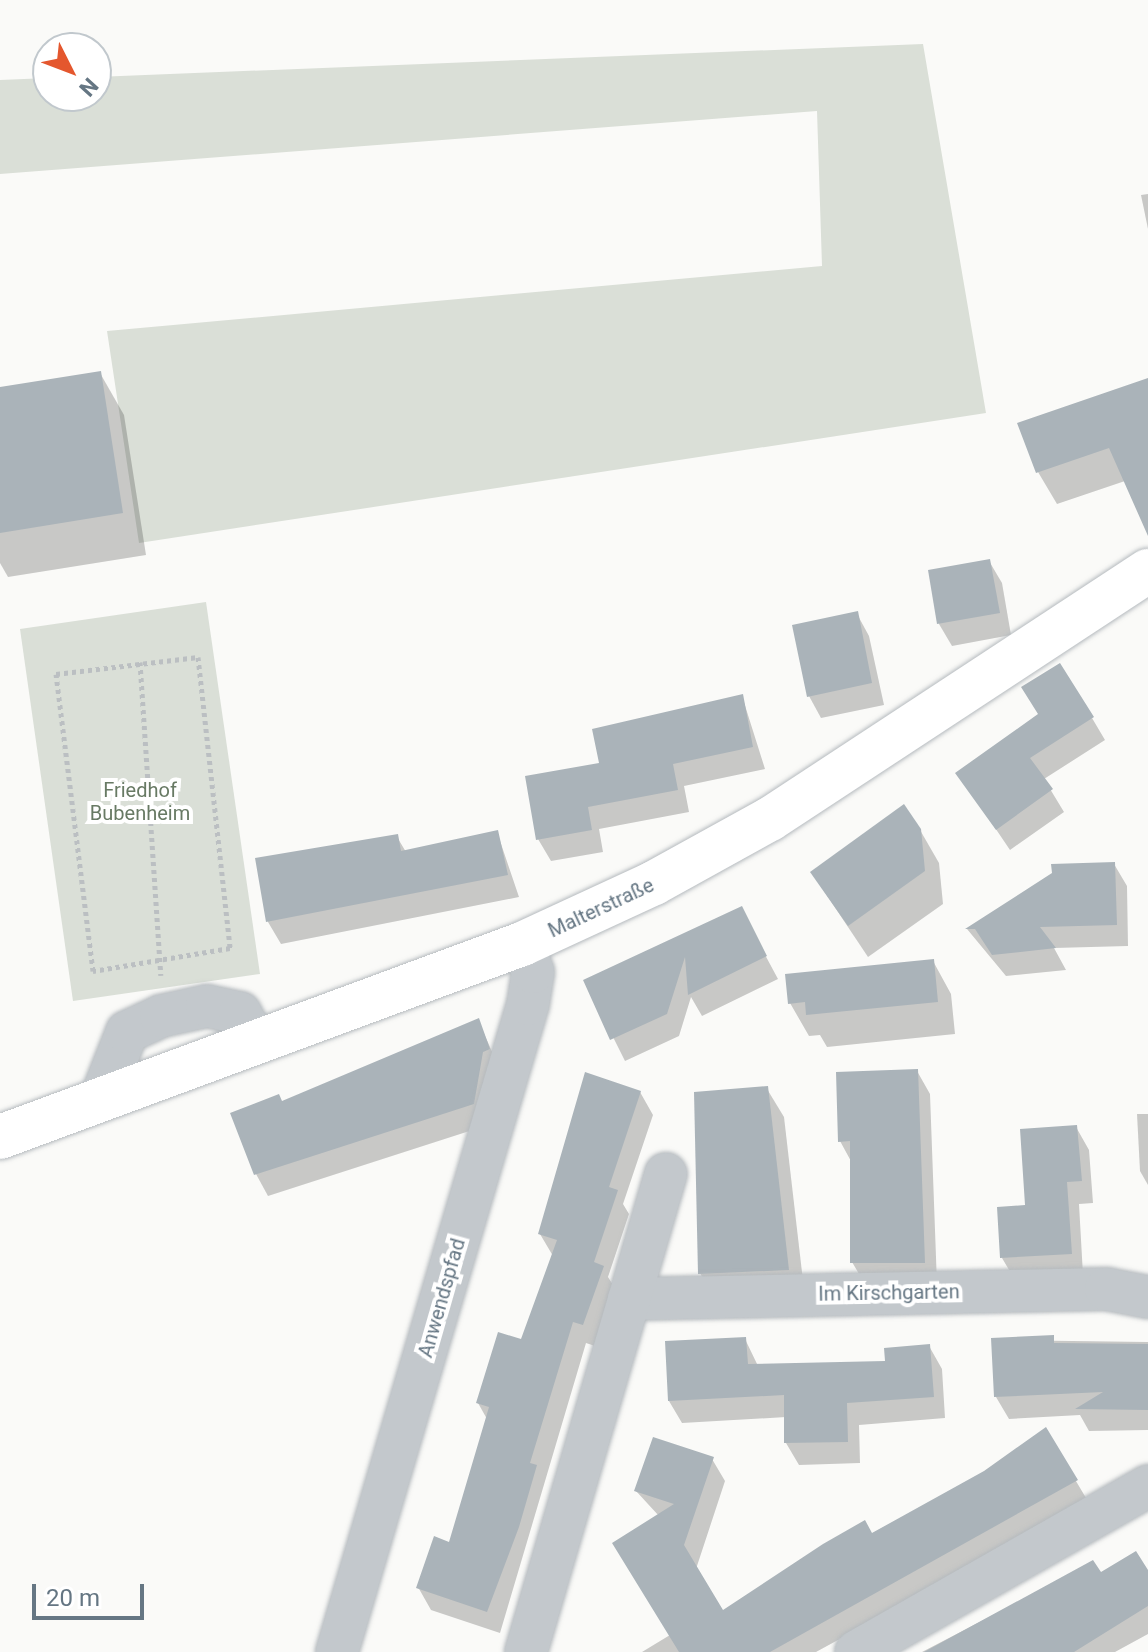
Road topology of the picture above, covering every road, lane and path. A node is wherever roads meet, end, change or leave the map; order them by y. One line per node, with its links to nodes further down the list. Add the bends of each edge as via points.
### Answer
1 (1148, 571): 3 (main road, Malterstraße, via 770,819 654,883)
2 (140, 662): 4 (path); 4 (path, via 198,657 230,948); 4 (path, via 56,674 93,971)
3 (522, 944): 6 (main road, Malterstraße); 13 (street, Anwendspfad, via 533,972 528,1004)
4 (161, 958): 5 (path)
5 (161, 1016): 6 (street, via 207,1006 240,1013); 7 (street, via 127,1032)
6 (256, 1042): 7 (main road, Malterstraße)
7 (101, 1098): 8 (main road, Malterstraße)
8 (0, 1137)
9 (666, 1174): 11 (street)
10 (1148, 1297): 11 (street, Im Kirschgarten, via 1106,1289)
11 (629, 1299): 14 (street)
12 (1148, 1486): 15 (street)
13 (337, 1652)
14 (526, 1652)
15 (856, 1652)

